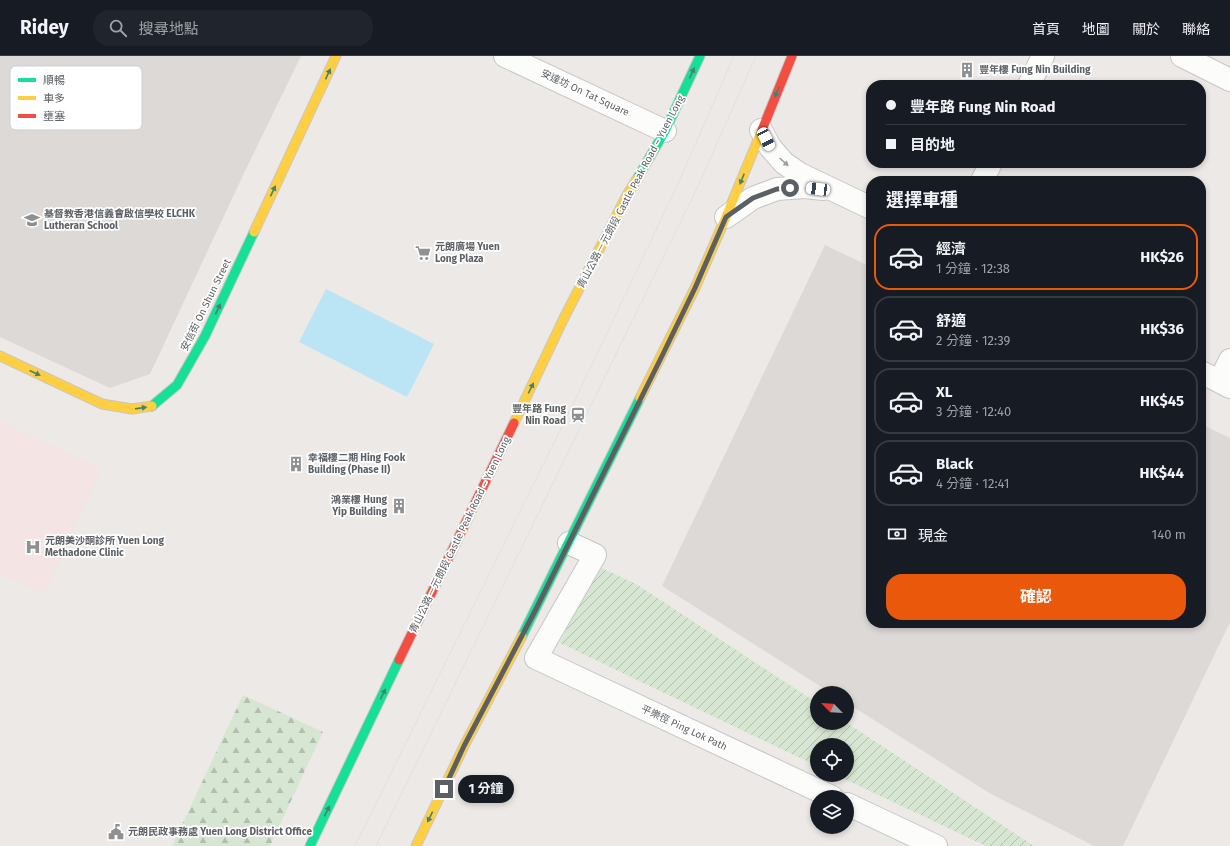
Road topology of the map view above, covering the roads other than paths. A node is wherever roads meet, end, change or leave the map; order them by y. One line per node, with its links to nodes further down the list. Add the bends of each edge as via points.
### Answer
1 (336, 56): 14 (main road, 安信街 On Shun Street, one-way to 1, via 102,404 132,409 153,406 177,385 205,336)
2 (505, 56): 10 (street, 安達坊 On Tat Square)
3 (700, 56): 10 (main road, 青山公路－元朗段 Castle Peak Road – Yuen Long, one-way to 3)
4 (792, 56): 9 (main road, one-way to 9)
5 (1043, 56): 7 (street)
6 (1182, 56): 8 (street)
7 (1031, 80)
8 (1230, 80)
9 (761, 130): 11 (street, one-way to 11, via 770,147 784,163 800,174); 13 (main road, one-way to 13)
10 (665, 131): 20 (main road, 青山公路－元朗段 Castle Peak Road – Yuen Long, one-way to 10, via 564,320 627,195)
11 (834, 190): 12 (street); 13 (street, via 804,187 777,189 753,198)
12 (866, 206)
13 (726, 217): 17 (main road, via 695,288)
14 (0, 356)
15 (1230, 360): 16 (street)
16 (1217, 380)
17 (569, 543): 18 (street, 平樂徑 Ping Lok Path, via 595,555 536,658); 21 (main road, one-way to 21, via 464,746)
18 (817, 790)
19 (854, 807): 22 (street)
20 (310, 846)
21 (416, 846)
22 (936, 846)

